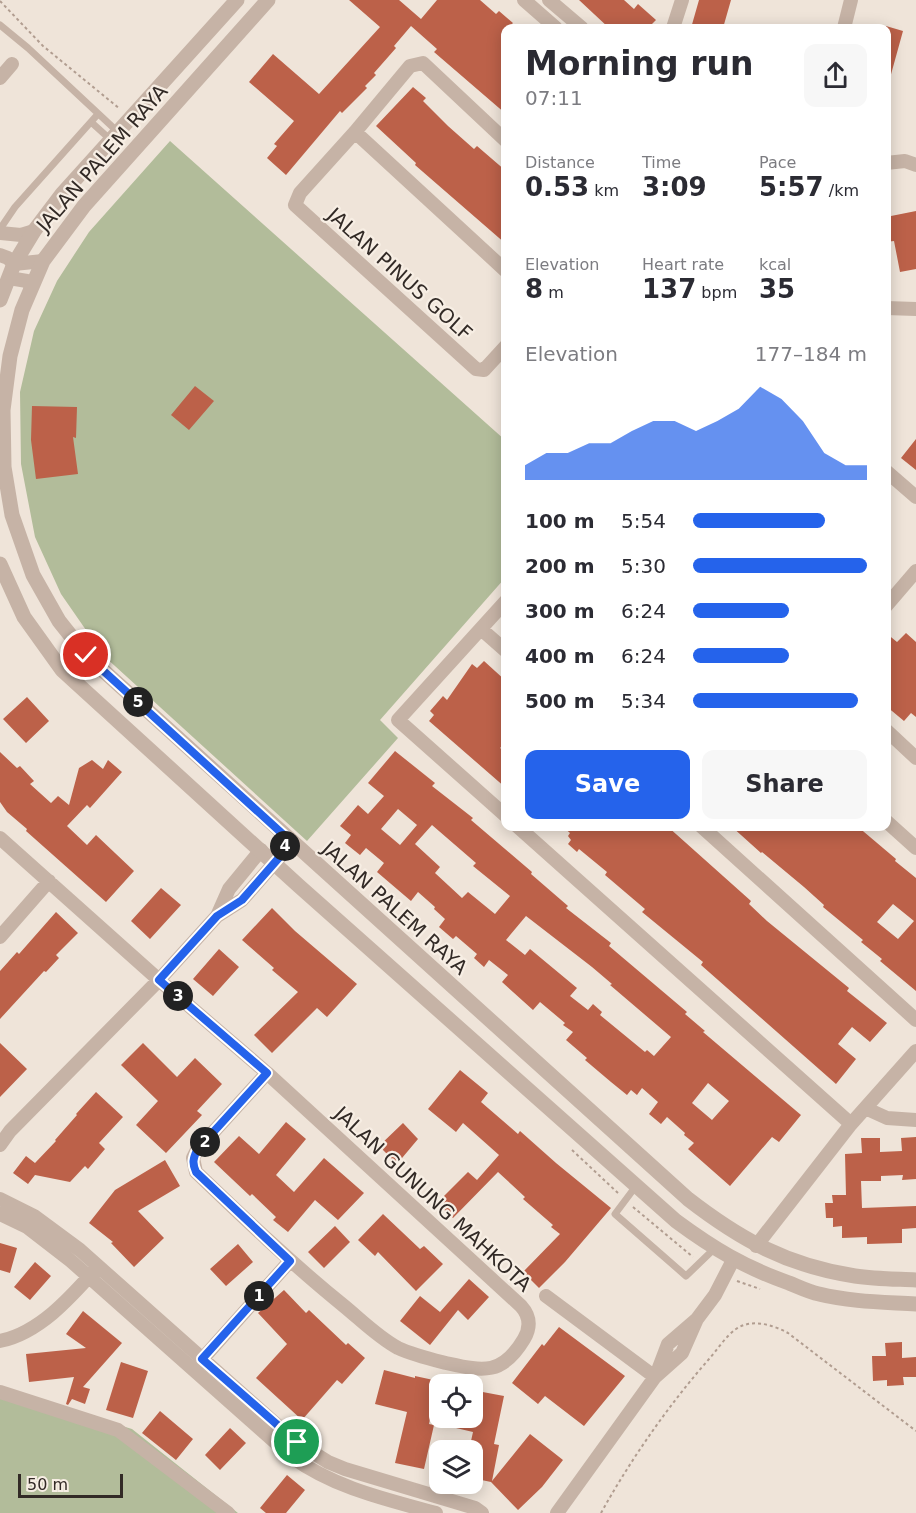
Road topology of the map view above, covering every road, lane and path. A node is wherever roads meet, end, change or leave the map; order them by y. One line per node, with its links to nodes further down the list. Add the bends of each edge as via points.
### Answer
1 (237, 0): 16 (street, JALAN PALEM RAYA)
2 (268, 0): 26 (street, JALAN PALEM RAYA, via 84,206)
3 (524, 0): 8 (street)
4 (549, 0): 9 (street)
5 (682, 0): 10 (street)
6 (851, 0): 11 (street)
7 (0, 1): 16 (path, via 43,46)
8 (551, 24)
9 (577, 24)
10 (674, 24)
11 (845, 24)
12 (0, 25): 15 (lane)
13 (12, 64): 14 (street)
14 (0, 78)
15 (98, 114): 17 (lane); 20 (lane)
16 (132, 118): 20 (street, JALAN PALEM RAYA)
17 (92, 122): 20 (lane); 23 (lane, via 15,207)
18 (356, 132): 19 (street, via 410,66 423,63); 27 (street); 33 (street, JALAN PINUS GOLF, via 300,194 297,209 476,369 484,370)
19 (501, 136)
20 (115, 137): 24 (street, JALAN PALEM RAYA)
21 (891, 162): 22 (street)
22 (916, 165)
23 (0, 231): 24 (street, via 21,235)
24 (34, 231): 28 (street, JALAN PALEM RAYA)
25 (0, 255): 28 (street, via 8,258)
26 (43, 261): 28 (street); 29 (street, JALAN PALEM RAYA)
27 (501, 266)
28 (12, 271): 29 (street); 30 (street, JALAN PALEM RAYA)
29 (31, 287): 49 (street, JALAN PALEM RAYA, via 10,356 3,410 4,467 12,515 33,575 59,621 86,655)
30 (0, 300)
31 (891, 308): 32 (street)
32 (916, 309)
33 (501, 351)
34 (891, 475): 35 (street)
35 (916, 497)
36 (0, 564): 51 (street, via 24,617 62,670)
37 (916, 571): 38 (street)
38 (891, 600)
39 (501, 607): 40 (street)
40 (481, 629): 41 (street); 44 (street, via 398,720)
41 (501, 647)
42 (891, 735): 43 (street)
43 (916, 758)
44 (501, 812)
45 (891, 826): 50 (street)
46 (523, 831): 64 (street)
47 (707, 831): 59 (street)
48 (0, 838): 54 (street, JALAN GUNUNG MAHKOTA)
49 (287, 838): 52 (street, via 284,852); 53 (street, JALAN PALEM RAYA)
50 (916, 848)
51 (261, 850): 52 (street); 56 (street, via 229,889)
52 (274, 863): 55 (street); 56 (street, via 242,900)
53 (317, 865): 55 (street, via 302,868); 69 (street, JALAN PALEM RAYA, via 688,1199)
54 (49, 881): 57 (street); 58 (street, JALAN GUNUNG MAHKOTA)
55 (299, 886): 66 (street)
56 (217, 916): 58 (street)
57 (0, 937)
58 (159, 980): 61 (street, JALAN GUNUNG MAHKOTA); 65 (street)
59 (916, 1020)
60 (916, 1051): 62 (street)
61 (267, 1073): 72 (street, JALAN GUNUNG MAHKOTA, via 197,1150 193,1165); 72 (street, JALAN GUNUNG MAHKOTA, via 521,1306 529,1317 528,1329 506,1361 495,1367 476,1370 429,1359 388,1341)
62 (865, 1108): 63 (street, via 887,1118); 64 (street)
63 (916, 1120)
64 (851, 1124): 69 (street)
65 (0, 1145)
66 (636, 1186): 70 (street); 70 (lane, via 615,1214 686,1276)
67 (0, 1199): 73 (street, via 34,1216 80,1250)
68 (0, 1214): 73 (street, via 27,1227 72,1261)
69 (756, 1246): 74 (street, JALAN PALEM RAYA, via 822,1270 858,1277)
70 (714, 1249): 71 (street)
71 (733, 1260): 76 (street, via 817,1294); 80 (street, via 697,1319 668,1344)
72 (290, 1261): 78 (street)
73 (93, 1271): 77 (street, via 50,1316); 78 (street); 79 (street)
74 (916, 1280)
75 (546, 1296): 80 (street)
76 (916, 1304)
77 (0, 1341)
78 (202, 1359): 79 (street); 85 (street, via 297,1442 328,1462)
79 (192, 1370): 84 (street, via 312,1472 353,1490)
80 (655, 1377): 86 (street)
81 (0, 1392): 83 (street, via 118,1430)
82 (916, 1431): 87 (path, via 788,1333 763,1323 748,1324 736,1329 693,1377)
83 (228, 1513)
84 (436, 1513)
85 (482, 1513)
86 (557, 1513)
87 (601, 1513)

